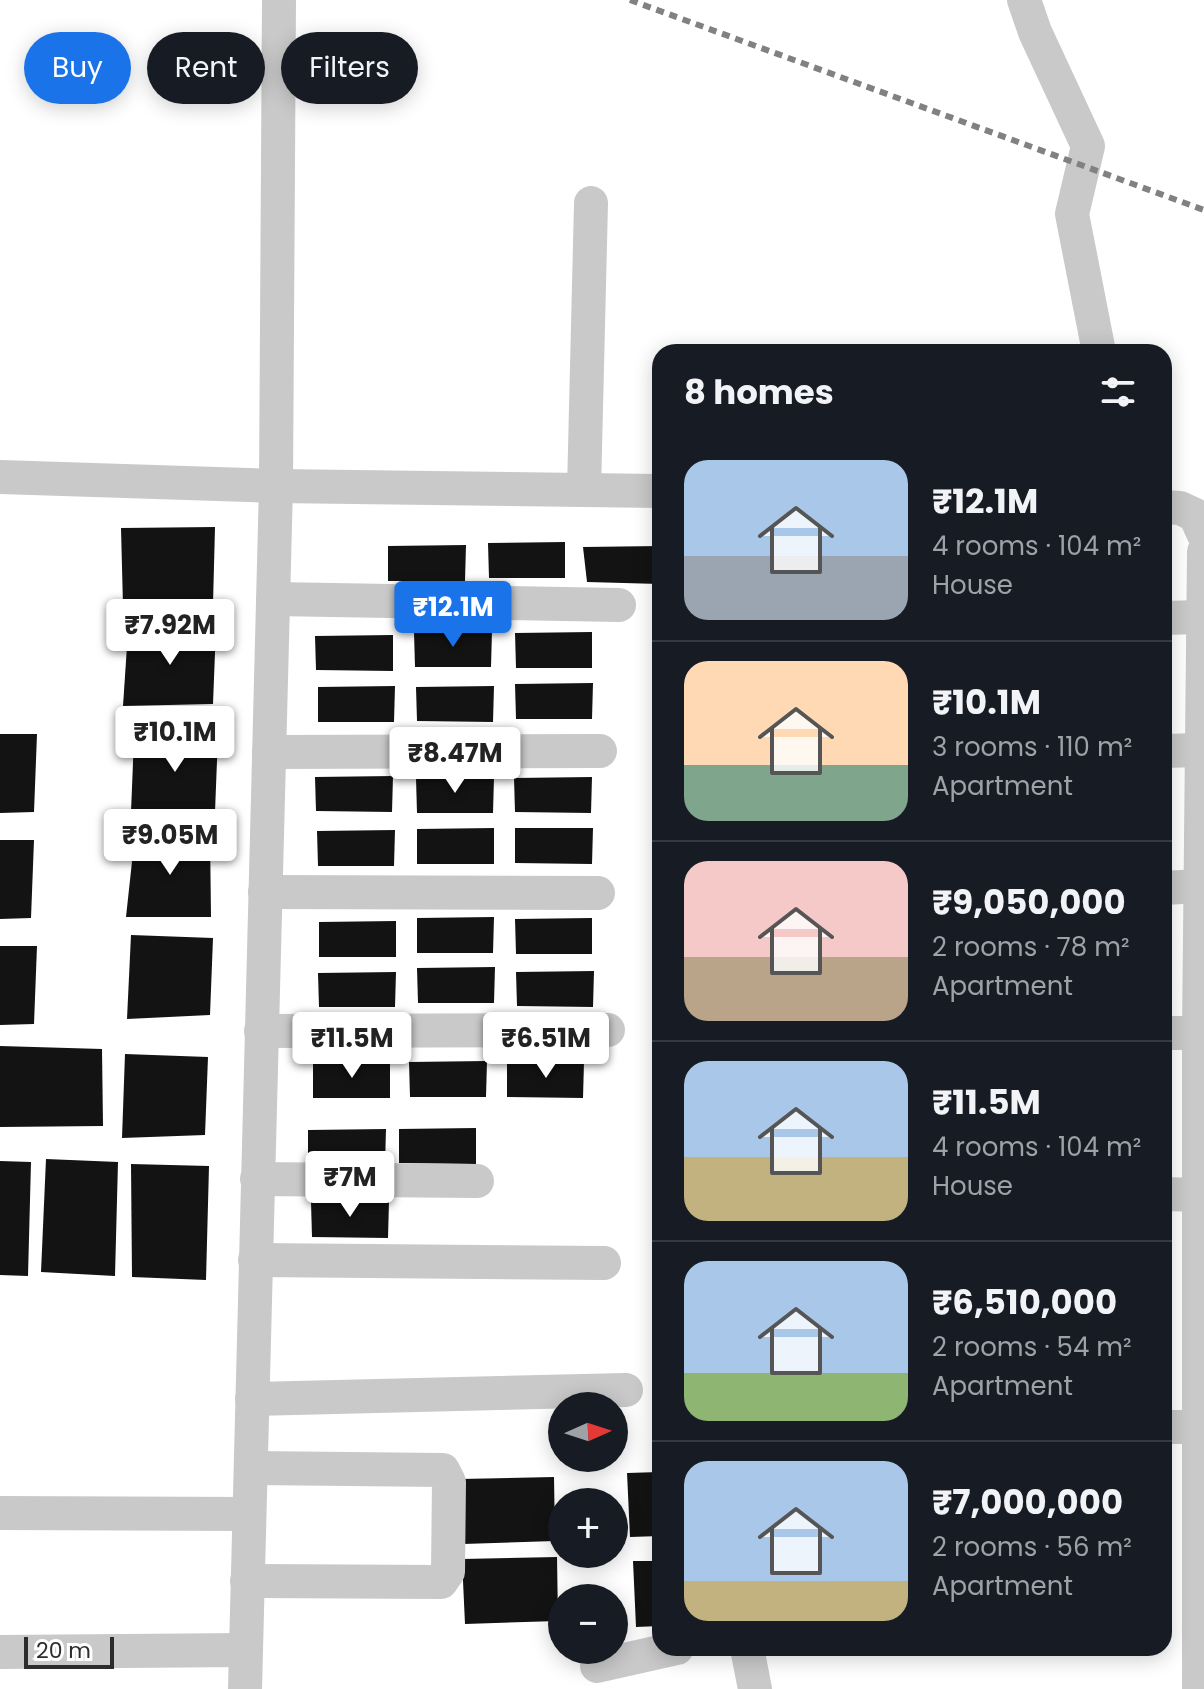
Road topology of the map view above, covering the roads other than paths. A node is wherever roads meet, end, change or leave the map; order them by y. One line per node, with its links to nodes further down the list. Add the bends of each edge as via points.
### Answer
1 (279, 0): 6 (street)
2 (1024, 0): 4 (street, via 1088,146 1072,214)
3 (591, 203): 7 (street)
4 (1097, 344)
5 (0, 477): 6 (street)
6 (276, 486): 7 (street); 12 (street)
7 (584, 490): 8 (street)
8 (652, 491)
9 (1172, 508): 10 (street, via 1195,515)
10 (1204, 535)
11 (1203, 567): 14 (street)
12 (273, 599): 13 (street); 19 (street)
13 (619, 605)
14 (1201, 617): 15 (street); 16 (street)
15 (1172, 618)
16 (1200, 750): 18 (street); 20 (street)
17 (600, 751): 19 (street)
18 (1172, 751)
19 (269, 752): 22 (street)
20 (1200, 886): 21 (street); 27 (street)
21 (1172, 888)
22 (265, 892): 23 (street); 25 (street)
23 (598, 893)
24 (608, 1030): 25 (street)
25 (261, 1031): 28 (street)
26 (1172, 1033): 27 (street)
27 (1199, 1033): 31 (street)
28 (257, 1179): 29 (street); 32 (street)
29 (477, 1181)
30 (1172, 1194): 31 (street)
31 (1199, 1195): 37 (street)
32 (255, 1260): 33 (street); 35 (street)
33 (604, 1263)
34 (626, 1390): 35 (street)
35 (252, 1399): 38 (street)
36 (1172, 1427): 37 (street)
37 (1199, 1427): 49 (street)
38 (251, 1468): 40 (street); 41 (street, via 443,1470 449,1482 448,1572 441,1582)
39 (0, 1513): 40 (street)
40 (249, 1514): 41 (street)
41 (247, 1581): 42 (street)
42 (246, 1650): 43 (street); 47 (street)
43 (0, 1652)
44 (652, 1654): 46 (street)
45 (749, 1656): 48 (street)
46 (597, 1666)
47 (245, 1689)
48 (755, 1689)
49 (1199, 1689)

